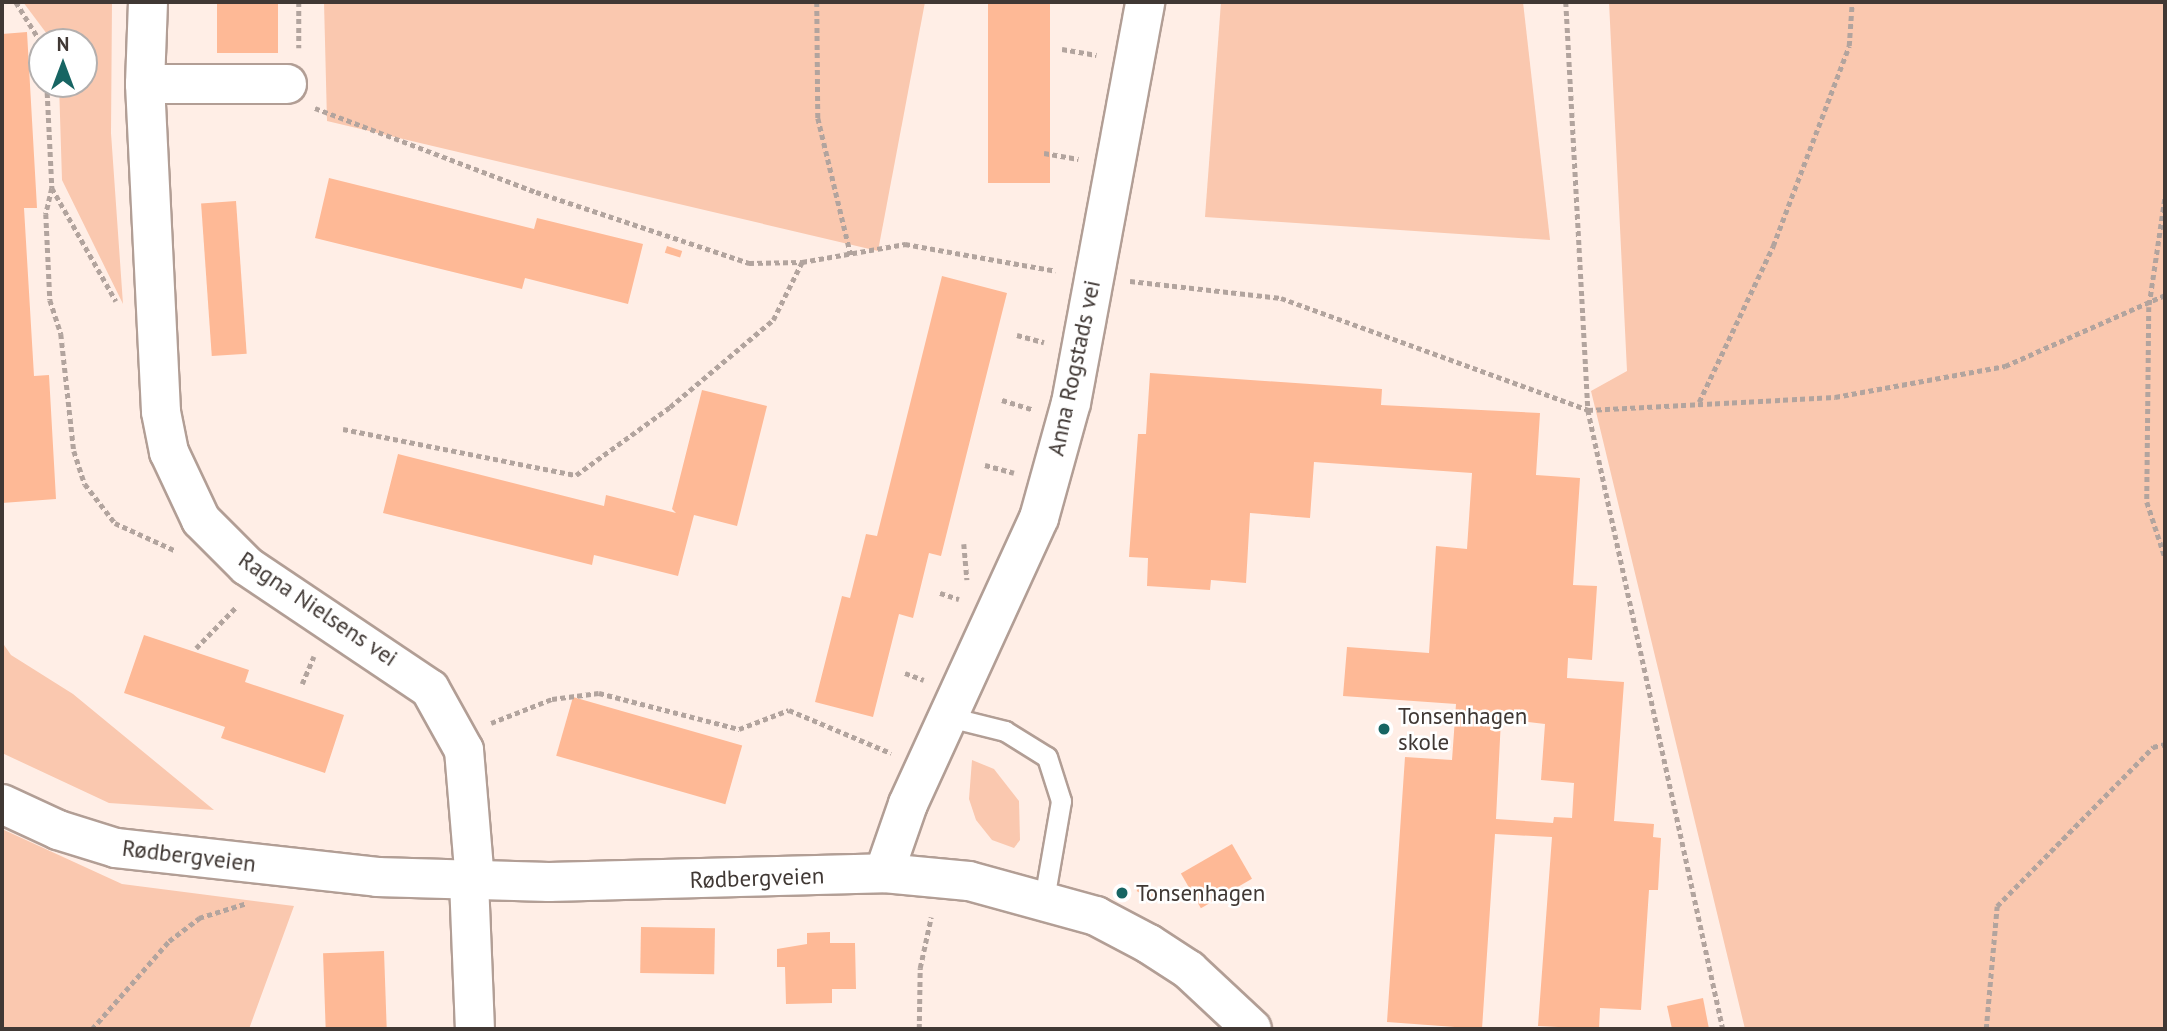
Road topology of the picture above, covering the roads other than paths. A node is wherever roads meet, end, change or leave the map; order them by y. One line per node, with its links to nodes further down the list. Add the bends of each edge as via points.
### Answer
1 (148, 2): 3 (street, Ragna Nielsens vei)
2 (1145, 2): 5 (street, Anna Rogstads vei, via 1067,416 1039,518)
3 (145, 84): 4 (street); 8 (street, Ragna Nielsens vei, via 162,412 169,452 201,520 247,566 430,689 458,736 470,782)
4 (287, 84)
5 (949, 717): 7 (street, Anna Rogstads vei, via 908,804); 9 (lane, via 1027,742 1047,757 1061,801)
6 (2, 804): 8 (street, Rødbergveien, via 58,830 116,848 377,877)
7 (884, 873): 8 (street, Rødbergveien); 9 (street, Rødbergveien, via 969,881)
8 (472, 881): 10 (street)
9 (1044, 899): 11 (street, Rødbergveien, via 1096,916 1149,944 1189,970)
10 (475, 1029)
11 (1252, 1029)

